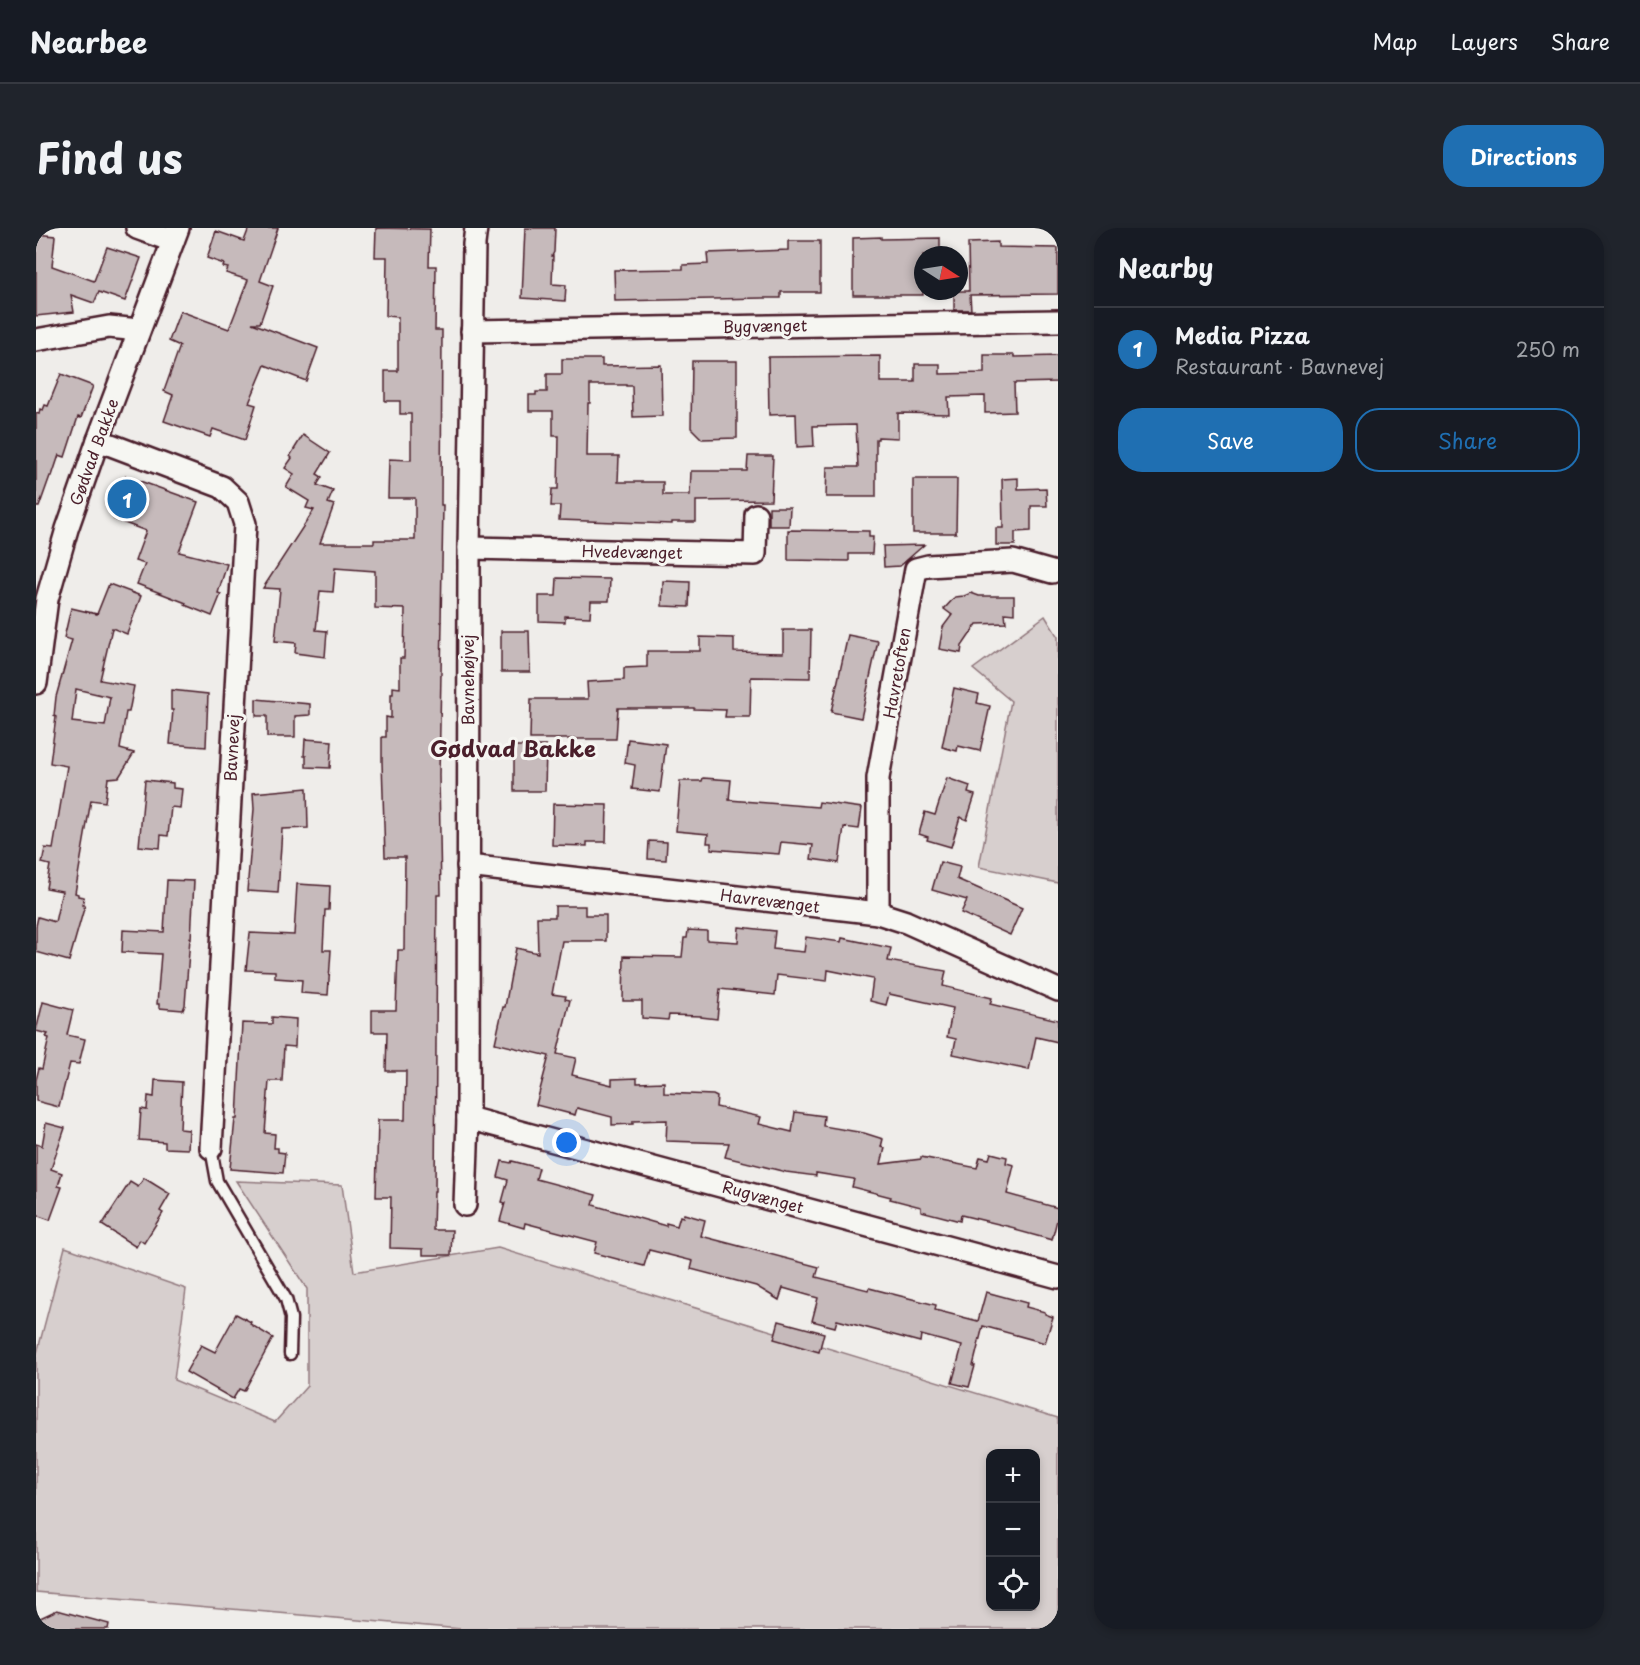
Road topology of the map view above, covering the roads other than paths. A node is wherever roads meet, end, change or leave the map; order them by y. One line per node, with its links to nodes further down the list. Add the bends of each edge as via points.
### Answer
1 (138, 228): 3 (street)
2 (476, 228): 6 (street, Bavnehøjvej)
3 (176, 234): 5 (street, Gødvad Bakke)
4 (1058, 321): 6 (street, Bygvænget)
5 (139, 330): 7 (street, via 109,327); 8 (street, Gødvad Bakke)
6 (472, 331): 10 (street, Bavnehøjvej)
7 (36, 340)
8 (98, 440): 12 (street, Gødvad Bakke, via 47,599); 18 (street, Bavnevej, via 222,487 238,502 244,524)
9 (756, 515): 10 (street, Hvedevænget, via 755,554)
10 (469, 548): 14 (street, Bavnehøjvej)
11 (1052, 572): 15 (street, Havretoften, via 1013,561 916,569 878,778)
12 (36, 678): 13 (street, Gødvad Bakke)
13 (36, 683)
14 (468, 866): 15 (street, Havrevænget); 17 (street, Bavnehøjvej)
15 (878, 914): 16 (street, Havrevænget, via 906,922)
16 (1058, 990)
17 (468, 1118): 19 (street, Bavnehøjvej); 20 (street, Rugvænget)
18 (211, 1148): 21 (lane, via 217,1181 286,1299 291,1318)
19 (465, 1205)
20 (1058, 1276)
21 (290, 1354)

